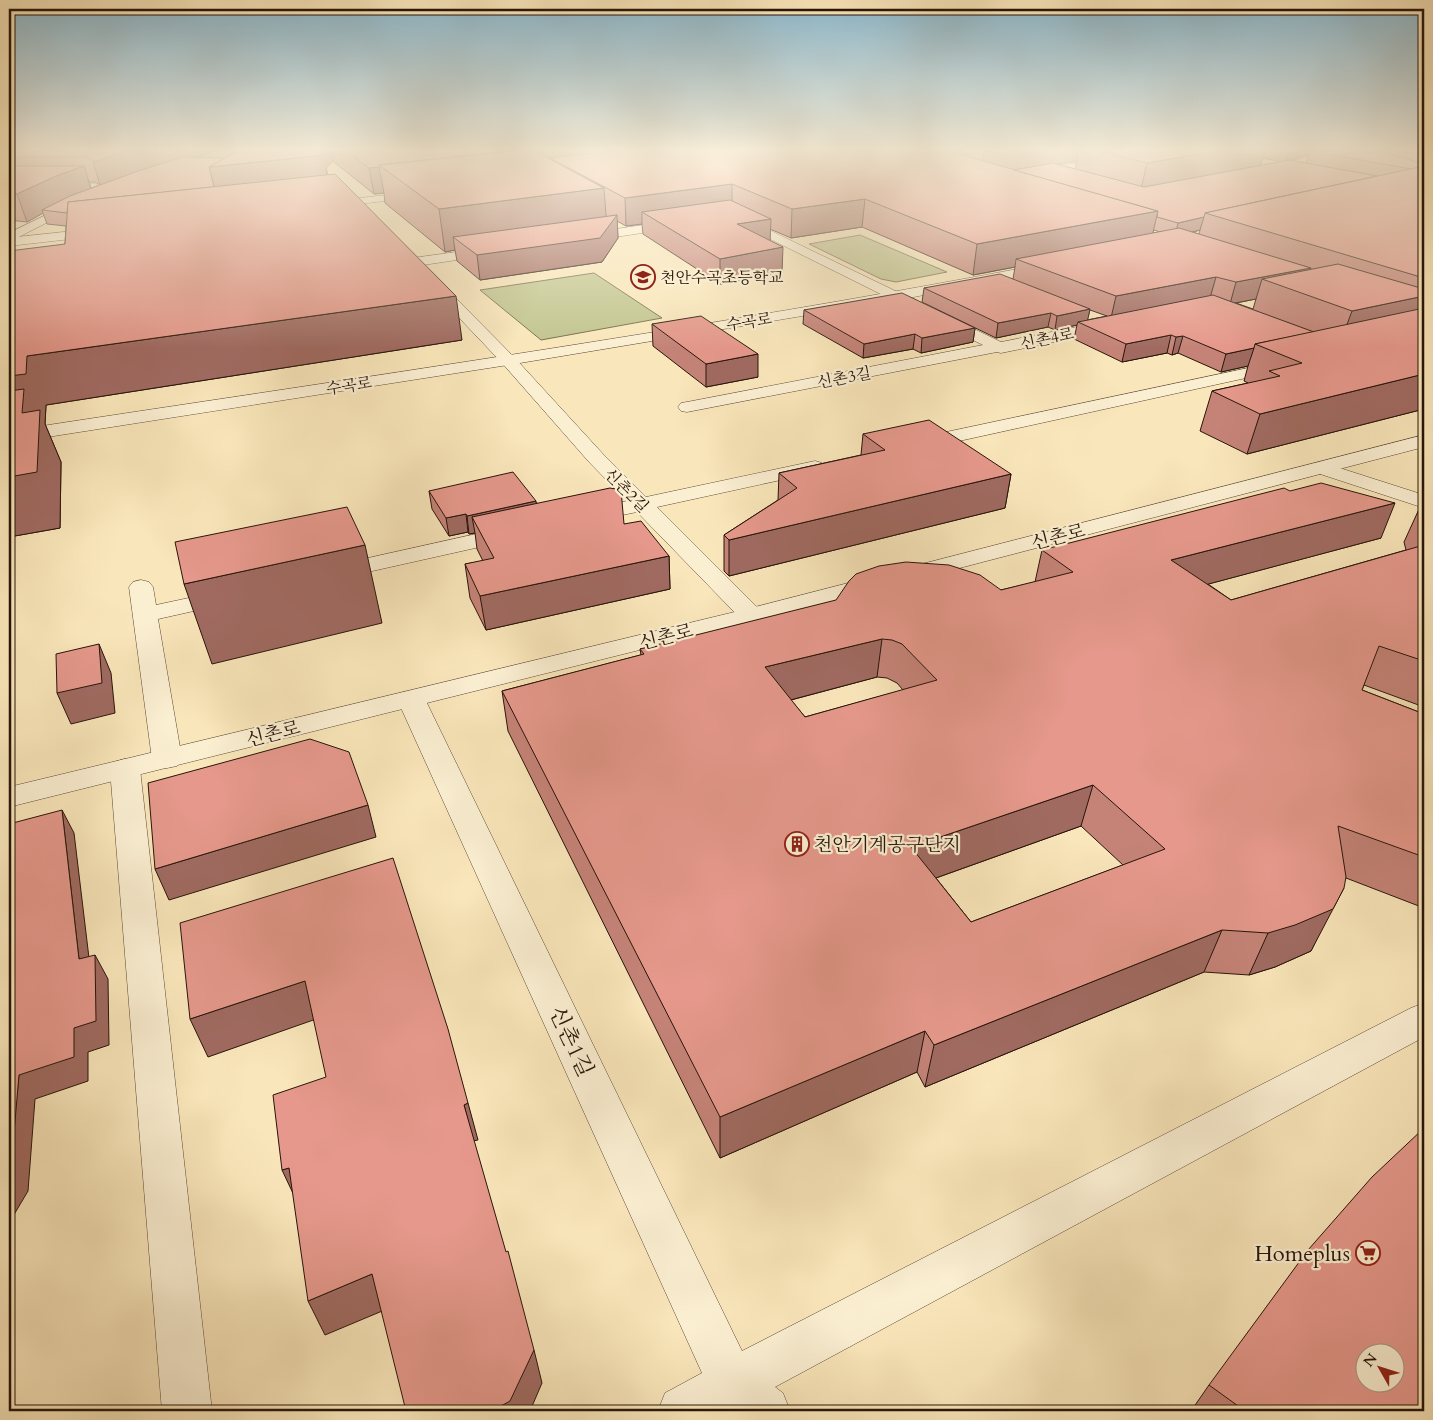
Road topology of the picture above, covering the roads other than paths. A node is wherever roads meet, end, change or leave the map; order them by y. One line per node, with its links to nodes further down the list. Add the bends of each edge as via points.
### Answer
1 (52, 215): 7 (street)
2 (722, 218): 14 (street, via 732,216)
3 (609, 222): 6 (street)
4 (693, 222): 6 (street)
5 (112, 230): 9 (street)
6 (625, 232): 8 (street)
7 (9, 238)
8 (567, 240)
9 (9, 242)
10 (509, 248): 19 (street, 신촌2길, via 413,262)
11 (1066, 263): 12 (street, 수곡로)
12 (994, 278): 13 (street); 14 (street, 수곡로)
13 (1020, 289)
14 (898, 296): 18 (street); 19 (street, 수곡로)
15 (1083, 314): 17 (street)
16 (1128, 322): 17 (street, 신촌4로)
17 (1109, 325): 18 (street, 신촌4로)
18 (1001, 348): 21 (street, 신촌3길)
19 (508, 360): 22 (street, 수곡로); 28 (street, 신촌2길)
20 (1300, 362): 24 (street)
21 (686, 407)
22 (9, 437)
23 (1424, 440): 26 (street, 신촌로)
24 (903, 448)
25 (835, 462): 28 (street)
26 (1321, 468): 27 (street); 34 (street, 신촌로)
27 (1424, 502)
28 (641, 504): 29 (street); 34 (street, 신촌2길)
29 (563, 522)
30 (534, 528): 31 (street)
31 (310, 578)
32 (141, 587): 35 (street)
33 (242, 593): 35 (street)
34 (751, 614): 36 (street, 신촌로)
35 (145, 615): 37 (street)
36 (411, 699): 37 (street, 신촌로); 41 (street, 신촌1길)
37 (167, 759): 38 (street, 신촌로)
38 (125, 769): 39 (street, 신촌로); 42 (street)
39 (9, 797)
40 (1424, 1019): 41 (street)
41 (748, 1397): 43 (street)
42 (187, 1411)
43 (683, 1411)

